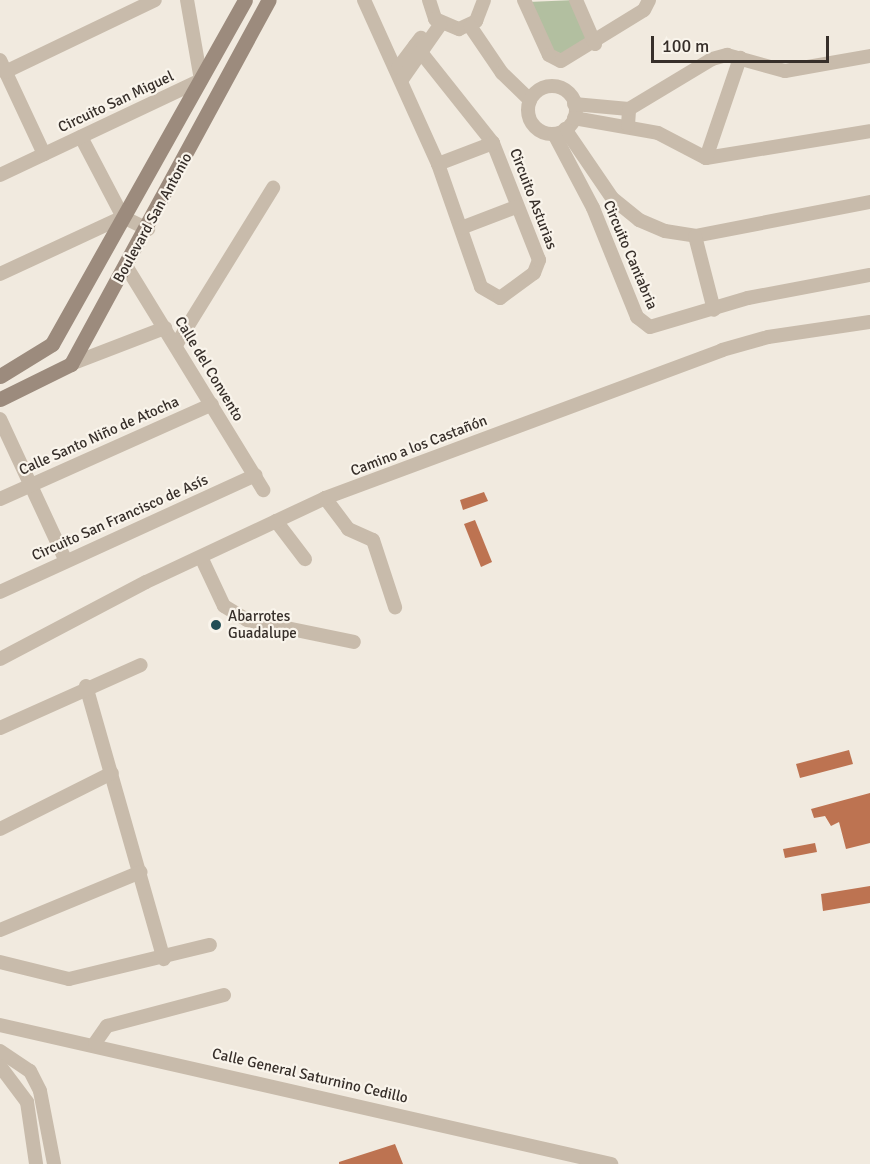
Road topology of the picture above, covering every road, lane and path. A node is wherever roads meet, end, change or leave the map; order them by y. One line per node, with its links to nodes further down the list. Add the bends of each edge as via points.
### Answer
1 (155, 0): 17 (street)
2 (187, 0): 19 (street)
3 (245, 0): 19 (street, Boulevard San Antonio)
4 (270, 0): 39 (street, Boulevard San Antonio)
5 (364, 0): 18 (street, Circuito Asturias)
6 (429, 0): 11 (street)
7 (484, 0): 12 (street)
8 (524, 0): 13 (street, via 549,55 567,60)
9 (576, 0): 13 (street)
10 (649, 0): 13 (street, via 644,10)
11 (438, 22): 12 (street); 14 (street)
12 (470, 26): 20 (street, via 502,73)
13 (595, 44)
14 (419, 48): 18 (street); 27 (street, Circuito Asturias)
15 (870, 56): 16 (street, via 785,71)
16 (740, 58): 21 (street, via 712,59); 29 (street)
17 (3, 66): 28 (street)
18 (400, 73): 30 (street, Circuito Asturias)
19 (201, 80): 26 (street, Circuito San Miguel); 37 (street, Boulevard San Antonio)
20 (530, 100): 22 (street, via 552,85 566,91); 25 (street, via 532,124)
21 (629, 109): 22 (street); 23 (street)
22 (574, 111): 23 (street); 25 (street)
23 (628, 125): 29 (street, via 658,133)
24 (870, 131): 29 (street)
25 (560, 132): 33 (street, Circuito Cantabria); 36 (street, Circuito Cantabria)
26 (81, 137): 28 (street, Circuito San Miguel); 37 (street)
27 (494, 143): 30 (street); 35 (street, Circuito Asturias)
28 (44, 154): 31 (street, Circuito San Miguel)
29 (706, 158)
30 (438, 164): 38 (street, Circuito Asturias)
31 (0, 175)
32 (273, 188): 47 (street)
33 (612, 198): 36 (street); 40 (street, Circuito Cantabria, via 639,220)
34 (870, 202): 40 (street, Circuito Cantabria)
35 (516, 207): 38 (street); 38 (street, Circuito Asturias, via 539,266 500,298 481,287)
36 (593, 208): 44 (street, Circuito Cantabria, via 643,323 661,325)
37 (123, 217): 39 (street); 42 (street); 49 (street, Boulevard San Antonio, via 52,344)
38 (461, 228)
39 (148, 229): 41 (street, Boulevard San Antonio)
40 (695, 236): 44 (street)
41 (126, 266): 46 (street, Calle del Convento); 48 (street, Boulevard San Antonio)
42 (0, 274)
43 (870, 275): 44 (street, Circuito Cantabria, via 748,298)
44 (714, 310)
45 (870, 322): 57 (street, Camino a los Castañón, via 768,337 722,350)
46 (165, 327): 47 (street, Calle del Convento); 48 (street)
47 (176, 345): 51 (street, Calle del Convento)
48 (71, 364): 50 (street)
49 (0, 376)
50 (0, 399)
51 (212, 404): 53 (street, Calle del Convento); 54 (street, Calle Santo Niño de Atocha)
52 (0, 418): 54 (street)
53 (255, 475): 55 (street, Calle del Convento); 60 (street, Circuito San Francisco de Asís)
54 (30, 484): 56 (street, Calle Santo Niño de Atocha); 60 (street)
55 (264, 490)
56 (0, 498)
57 (326, 498): 58 (street, Camino a los Castañón); 63 (street, via 348,529 373,540 381,553)
58 (276, 521): 59 (street, Camino a los Castañón); 61 (street)
59 (201, 557): 64 (street, via 224,606 247,620); 65 (street, Camino a los Castañón)
60 (64, 559): 62 (street, Circuito San Francisco de Asís)
61 (306, 559)
62 (0, 592)
63 (395, 607)
64 (354, 642)
65 (0, 659)
66 (141, 665): 67 (street)
67 (86, 686): 68 (street); 69 (street)
68 (0, 728)
69 (112, 773): 70 (street); 71 (street)
70 (0, 829)
71 (141, 872): 72 (street); 74 (street)
72 (0, 930)
73 (210, 945): 74 (street)
74 (164, 958): 75 (street, via 69,979)
75 (0, 962)
76 (224, 995): 78 (street, via 107,1026)
77 (0, 1025): 78 (street, Calle General Saturnino Cedillo)
78 (95, 1043): 83 (street, Calle General Saturnino Cedillo)
79 (0, 1051): 82 (street, via 30,1071 40,1091)
80 (0, 1066): 81 (street, via 27,1102)
81 (36, 1164)
82 (54, 1164)
83 (611, 1164)

